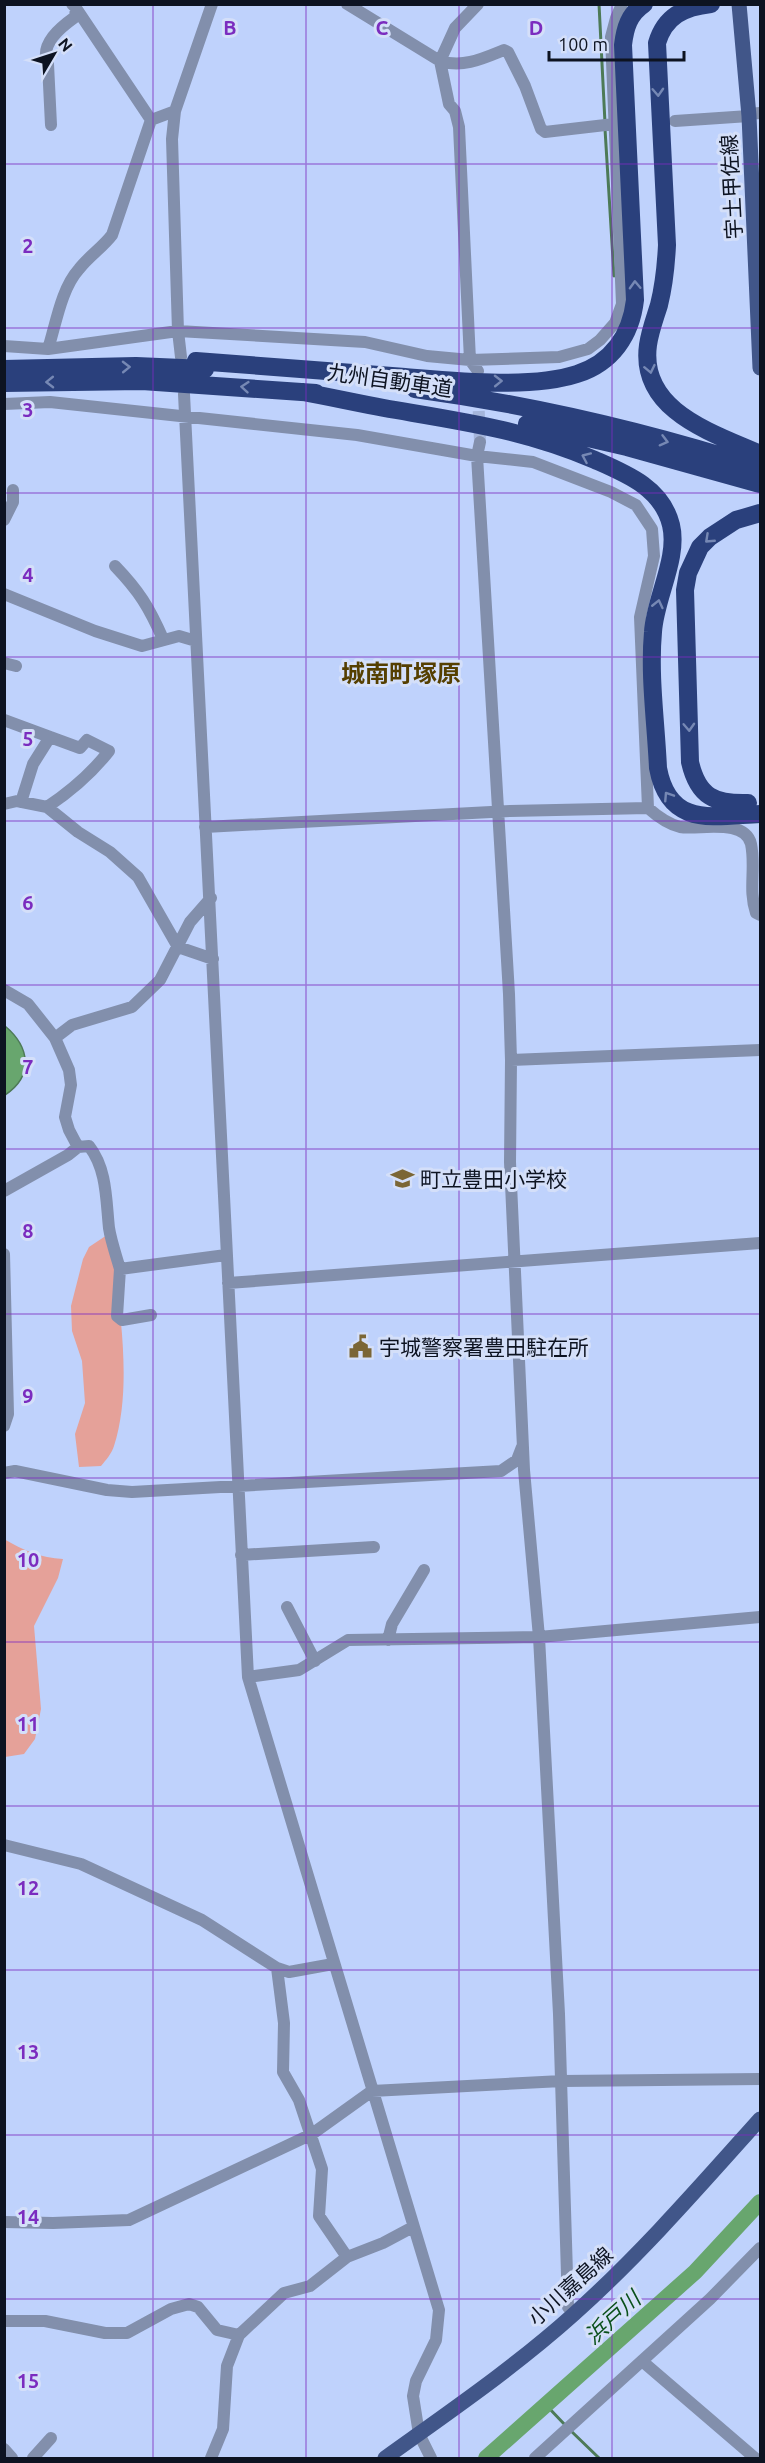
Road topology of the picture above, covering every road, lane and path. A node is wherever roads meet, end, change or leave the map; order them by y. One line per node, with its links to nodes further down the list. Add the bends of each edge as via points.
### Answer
1 (212, 4): 10 (street)
2 (347, 4): 9 (street)
3 (478, 4): 9 (street, via 454,28)
4 (622, 4): 14 (street, via 611,37)
5 (644, 4): 20 (highway, one-way to 5, via 470,382 537,381 578,374 605,360 624,339 635,300 623,45 627,23)
6 (711, 4): 30 (highway, one-way to 30, via 674,15 657,43 667,245 665,276 647,357 654,384 673,409 698,426)
7 (739, 4): 11 (main road, 宇土甲佐線)
8 (76, 6): 12 (street); 15 (street, via 75,17 48,44)
9 (440, 61): 14 (street, via 453,65 504,50 545,132); 19 (street, via 449,104 459,127)
10 (175, 111): 12 (street); 16 (street, via 172,139)
11 (752, 114): 13 (street); 22 (main road, 宇土甲佐線)
12 (151, 120): 18 (street, via 112,235 78,269 69,284)
13 (675, 121)
14 (614, 124): 19 (street, via 622,304 615,323 588,349 559,357)
15 (51, 125)
16 (178, 331): 18 (street); 19 (street, via 365,342 427,356); 20 (street)
17 (4, 346): 18 (street)
18 (48, 349)
19 (470, 360): 23 (street)
20 (187, 362): 21 (highway, 九州自動車道, one-way to 20); 32 (highway, 九州自動車道, one-way to 32, via 470,396 559,414)
21 (4, 369)
22 (760, 369)
23 (478, 371)
24 (4, 383): 25 (highway, 九州自動車道, one-way to 24, via 142,381)
25 (303, 392): 33 (highway, 九州自動車道, via 471,414 564,431); 49 (highway, one-way to 25, via 695,815 672,804 664,793 660,781 653,631 673,538 667,514 651,491 627,474 526,434)
26 (184, 393): 28 (street)
27 (4, 404): 28 (street, via 50,402)
28 (185, 417): 31 (street, via 357,435); 40 (street)
29 (480, 442): 31 (street)
30 (760, 454)
31 (477, 456): 47 (street, via 533,462 611,492 636,505 652,529 654,556 640,617); 48 (street)
32 (760, 468)
33 (760, 484)
34 (13, 490): 36 (street, via 13,502)
35 (760, 513): 44 (highway, one-way to 44, via 736,519 711,537 693,560 685,590 693,775 700,787 718,802)
36 (4, 520)
37 (115, 566): 39 (street, via 136,588)
38 (4, 594): 39 (street, via 142,646)
39 (163, 639): 40 (street, via 179,636)
40 (196, 642): 50 (street)
41 (4, 720): 42 (street)
42 (50, 737): 43 (street, via 33,764); 46 (street, via 80,748 87,740 109,751 74,789)
43 (21, 802): 45 (street); 46 (street)
44 (760, 803)
45 (4, 804)
46 (47, 807): 53 (street, via 138,877)
47 (648, 808): 48 (street); 52 (street, via 679,827 735,828 744,834 751,843 752,900)
48 (498, 812): 50 (street); 58 (street)
49 (760, 814)
50 (205, 827): 51 (street)
51 (211, 898): 53 (street, via 190,922); 54 (street)
52 (760, 915)
53 (178, 947): 54 (street); 56 (street, via 160,980 132,1007 72,1025)
54 (213, 959): 63 (street)
55 (4, 990): 56 (street, via 28,1004)
56 (55, 1038): 59 (street, via 69,1070 71,1085 65,1117)
57 (760, 1050): 58 (street)
58 (511, 1060): 64 (street, via 510,1162)
59 (78, 1147): 60 (street); 65 (street, via 90,1146 97,1155)
60 (4, 1191)
61 (760, 1243): 64 (street)
62 (4, 1254): 68 (street, via 8,1402)
63 (226, 1255): 65 (street); 66 (street)
64 (515, 1261): 66 (street); 69 (street)
65 (120, 1269): 67 (street, via 117,1316 122,1320)
66 (228, 1283): 71 (street)
67 (151, 1315)
68 (4, 1426)
69 (523, 1444): 71 (street, via 517,1460 501,1471); 77 (street)
70 (4, 1473): 71 (street, via 15,1471 132,1492)
71 (237, 1486): 73 (street)
72 (374, 1547): 73 (street)
73 (240, 1555): 80 (street)
74 (424, 1570): 78 (street, via 392,1624)
75 (287, 1608): 79 (street)
76 (760, 1617): 77 (street)
77 (539, 1637): 78 (street); 85 (street)
78 (388, 1640): 79 (street, via 348,1640)
79 (315, 1660): 80 (street, via 299,1670)
80 (248, 1677): 82 (street)
81 (4, 1845): 83 (street, via 81,1864 202,1920)
82 (333, 1964): 83 (street, via 289,1972); 86 (street)
83 (277, 1968): 88 (street, via 284,2023 283,2072)
84 (760, 2079): 85 (street)
85 (561, 2081): 86 (street); 93 (street, via 568,2307)
86 (372, 2091): 88 (street); 90 (street)
87 (760, 2119): 93 (main road, 小川嘉島線, via 639,2252)
88 (312, 2134): 89 (street, via 129,2220); 92 (street, via 322,2169 319,2216)
89 (4, 2222)
90 (413, 2227): 92 (street); 97 (street, via 439,2310 436,2340 416,2380 413,2396)
91 (760, 2248): 96 (street)
92 (347, 2257): 95 (street, via 310,2286 284,2293)
93 (574, 2314): 97 (main road, 小川嘉島線, via 513,2365)
94 (4, 2321): 95 (street, via 45,2321 127,2333 171,2309 189,2304 198,2307 217,2330)
95 (239, 2335): 103 (street, via 226,2366 223,2429)
96 (642, 2361): 105 (street); 106 (street)
97 (418, 2434): 100 (street); 104 (main road, 小川嘉島線)
98 (51, 2438): 102 (street)
99 (4, 2449): 101 (street)
100 (428, 2454)
101 (12, 2458)
102 (33, 2458)
103 (211, 2458)
104 (385, 2458)
105 (535, 2458)
106 (755, 2458)

